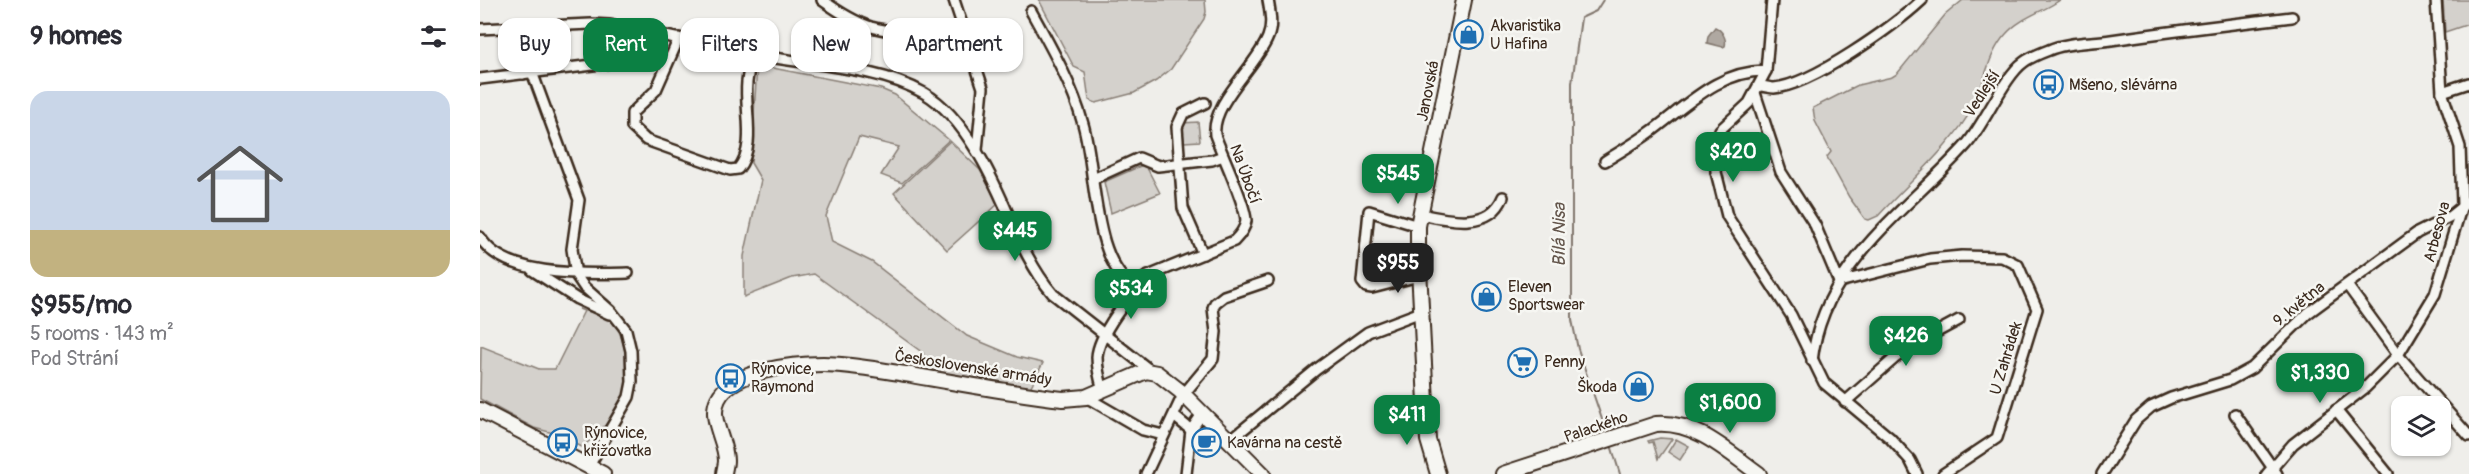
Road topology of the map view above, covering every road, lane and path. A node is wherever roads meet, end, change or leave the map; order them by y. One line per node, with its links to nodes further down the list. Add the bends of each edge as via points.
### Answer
1 (822, 0): 14 (street, via 844,15)
2 (954, 0): 10 (street)
3 (1268, 0): 28 (street, Na Úbočí, via 1268,38 1214,126)
4 (1464, 0): 34 (street, Janovská)
5 (1772, 0): 18 (street)
6 (1922, 0): 24 (street, via 1890,27 1802,80)
7 (2436, 0): 25 (street, Arbesova)
8 (1031, 11): 31 (street, via 1061,66 1083,123)
9 (2292, 17): 42 (street, Vedlejší, via 2051,49 2023,63 1967,143 1859,252)
10 (960, 18)
11 (480, 22): 13 (street)
12 (571, 26): 15 (street, via 609,25)
13 (485, 28)
14 (883, 29)
15 (679, 38): 19 (street, via 656,90 632,113 632,128 646,140 730,170 738,169 745,160 748,142)
16 (779, 59): 27 (street, via 888,77 910,86 927,94 949,115)
17 (583, 66): 21 (street)
18 (1767, 70): 24 (street); 29 (street, via 1719,82)
19 (749, 72)
20 (979, 72): 27 (street, via 983,88)
21 (527, 73): 22 (street); 39 (street, via 579,200 572,249)
22 (480, 79)
23 (2469, 83): 25 (street)
24 (1758, 89): 42 (street, via 1781,172 1815,225); 50 (street, via 1720,130 1715,148 1716,172 1727,216 1791,315)
25 (2442, 92): 33 (street, Arbesova, via 2460,147)
26 (1205, 103): 30 (street, via 1183,114 1179,121)
27 (976, 150): 48 (street, via 1035,272 1053,294)
28 (1223, 156): 30 (street); 36 (street, Na Úbočí, via 1246,221 1234,241)
29 (1605, 161)
30 (1179, 164): 31 (street, via 1156,166 1139,158); 36 (street, via 1183,208)
31 (1093, 179): 44 (street, via 1103,237 1119,276)
32 (1503, 197): 34 (street, via 1495,211 1478,219)
33 (2466, 203): 43 (street, 9. května, via 2448,218 2417,233); 49 (street, Arbesova, via 2435,294)
34 (1419, 220): 40 (street, Janovská); 40 (street, via 1370,211 1362,282 1372,288)
35 (480, 237): 37 (street, via 499,255)
36 (1203, 254): 44 (street, Na Úbočí, via 1146,277)
37 (530, 269): 39 (street); 46 (street)
38 (628, 273): 39 (street)
39 (576, 274): 46 (street)
40 (1419, 276): 45 (street, Janovská)
41 (1268, 280): 53 (street, via 1215,303 1213,359)
42 (1839, 282): 50 (street, Vedlejší, via 1815,336); 78 (street, U Zahrádek, via 1930,259 2002,257 2018,265 2037,309 1997,438)
43 (2347, 285): 49 (street); 79 (street, 9. května, via 2301,320 2252,368 2230,380 2151,407 2136,420)
44 (1136, 290): 48 (street, Na Úbočí)
45 (1421, 312): 56 (street, Janovská); 65 (street, via 1368,332)
46 (618, 320): 66 (street, via 626,330 631,351 632,382 629,397)
47 (1959, 320): 55 (street, via 1895,358)
48 (1104, 335): 51 (street); 52 (street, via 1097,358)
49 (2398, 355): 58 (street, Arbesova); 64 (street)
50 (1812, 361): 55 (street, via 1824,383)
51 (1151, 371): 52 (street, Československé armády); 53 (street)
52 (1103, 390): 54 (street, Československé armády)
53 (1183, 395): 59 (street); 61 (street)
54 (1086, 397): 63 (street, via 1143,430); 67 (street, Československé armády, via 1049,398 825,364 783,367 738,381 718,399 715,416)
55 (1845, 402): 77 (street, via 1890,438)
56 (1426, 403): 73 (street, Janovská, via 1423,448); 74 (street, Janovská, via 1428,440)
57 (480, 410): 66 (street)
58 (2336, 410): 68 (street, Arbesova, via 2293,444); 80 (street)
59 (1202, 414): 62 (street); 65 (street)
60 (2235, 414): 68 (street)
61 (1174, 416): 62 (street); 63 (street)
62 (1191, 430): 71 (street)
63 (1163, 435): 70 (street)
64 (2469, 436)
65 (1230, 441): 72 (street)
66 (589, 466): 69 (street)
67 (727, 470)
68 (2272, 472)
69 (603, 474)
70 (1146, 474)
71 (1186, 474)
72 (1263, 474)
73 (1428, 474)
74 (1438, 474)
75 (1503, 474): 76 (street, Palackého, via 1656,424 1677,424 1705,435)
76 (1759, 474)
77 (1917, 474)
78 (1943, 474)
79 (2102, 474)
80 (2388, 474)

